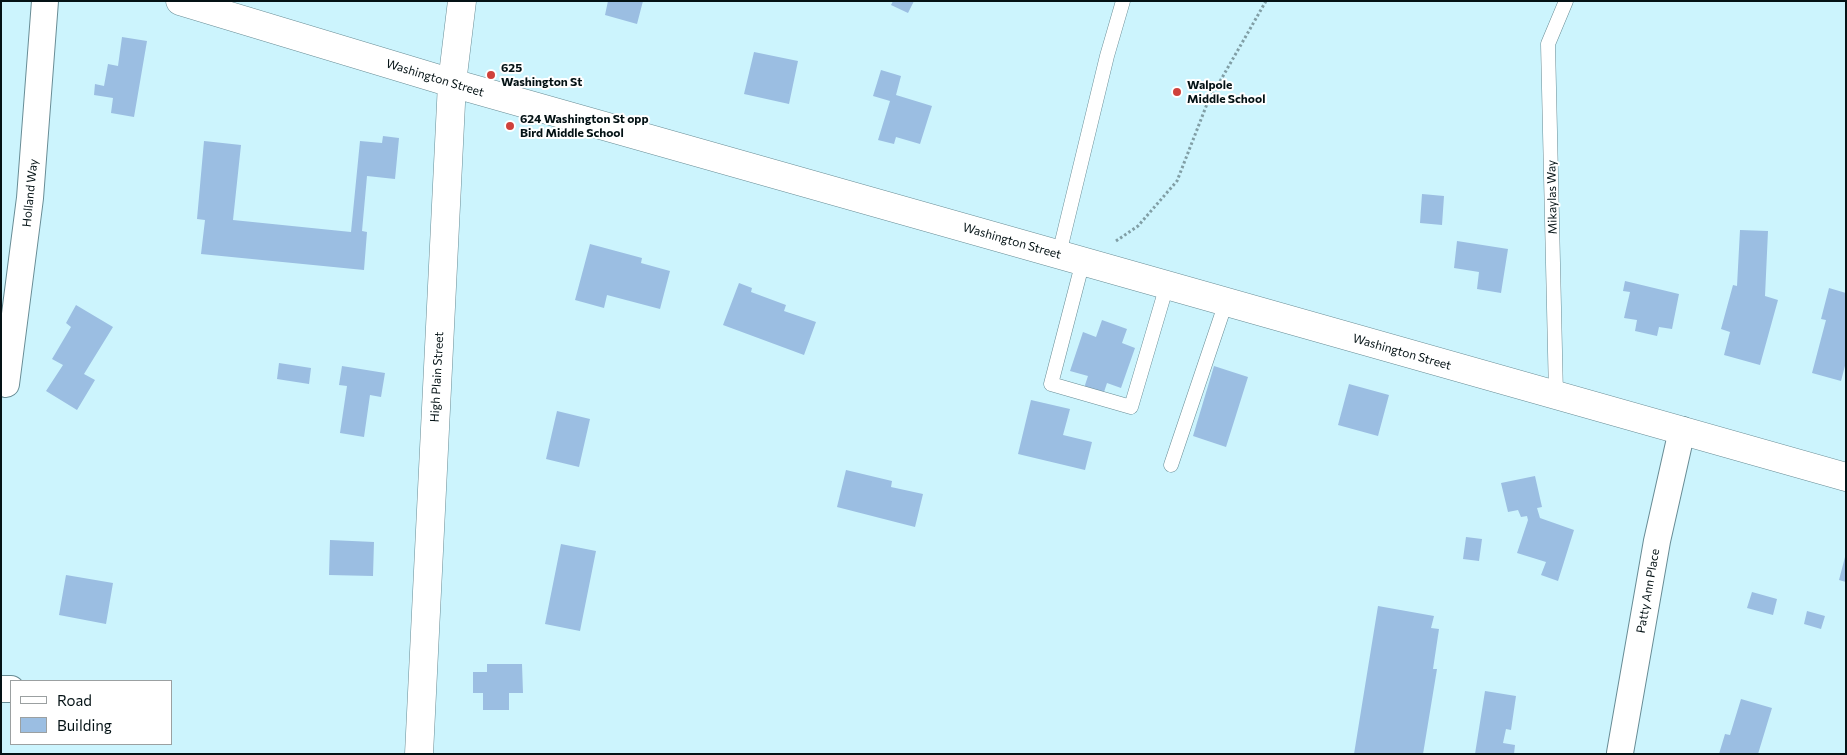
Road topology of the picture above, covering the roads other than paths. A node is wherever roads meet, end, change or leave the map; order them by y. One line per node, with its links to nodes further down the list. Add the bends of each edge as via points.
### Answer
1 (45, 1): 10 (street, Holland Way, via 30,198)
2 (180, 1): 6 (main road, Washington Street)
3 (462, 1): 6 (main road, High Plain Street)
4 (1123, 1): 7 (lane, via 1107,56)
5 (1566, 1): 11 (lane, Mikaylas Way, via 1548,44)
6 (452, 83): 7 (main road, Washington Street); 16 (main road, High Plain Street)
7 (1071, 258): 8 (main road, Washington Street); 8 (lane, via 1051,384 1131,407)
8 (1167, 285): 9 (main road, Washington Street)
9 (1226, 302): 11 (main road, Washington Street); 13 (lane)
10 (6, 384)
11 (1556, 395): 12 (main road, Washington Street)
12 (1682, 430): 14 (main road, Washington Street); 15 (street, Patty Ann Place, via 1657,542)
13 (1171, 464)
14 (1846, 477)
15 (1620, 753)
16 (419, 754)

